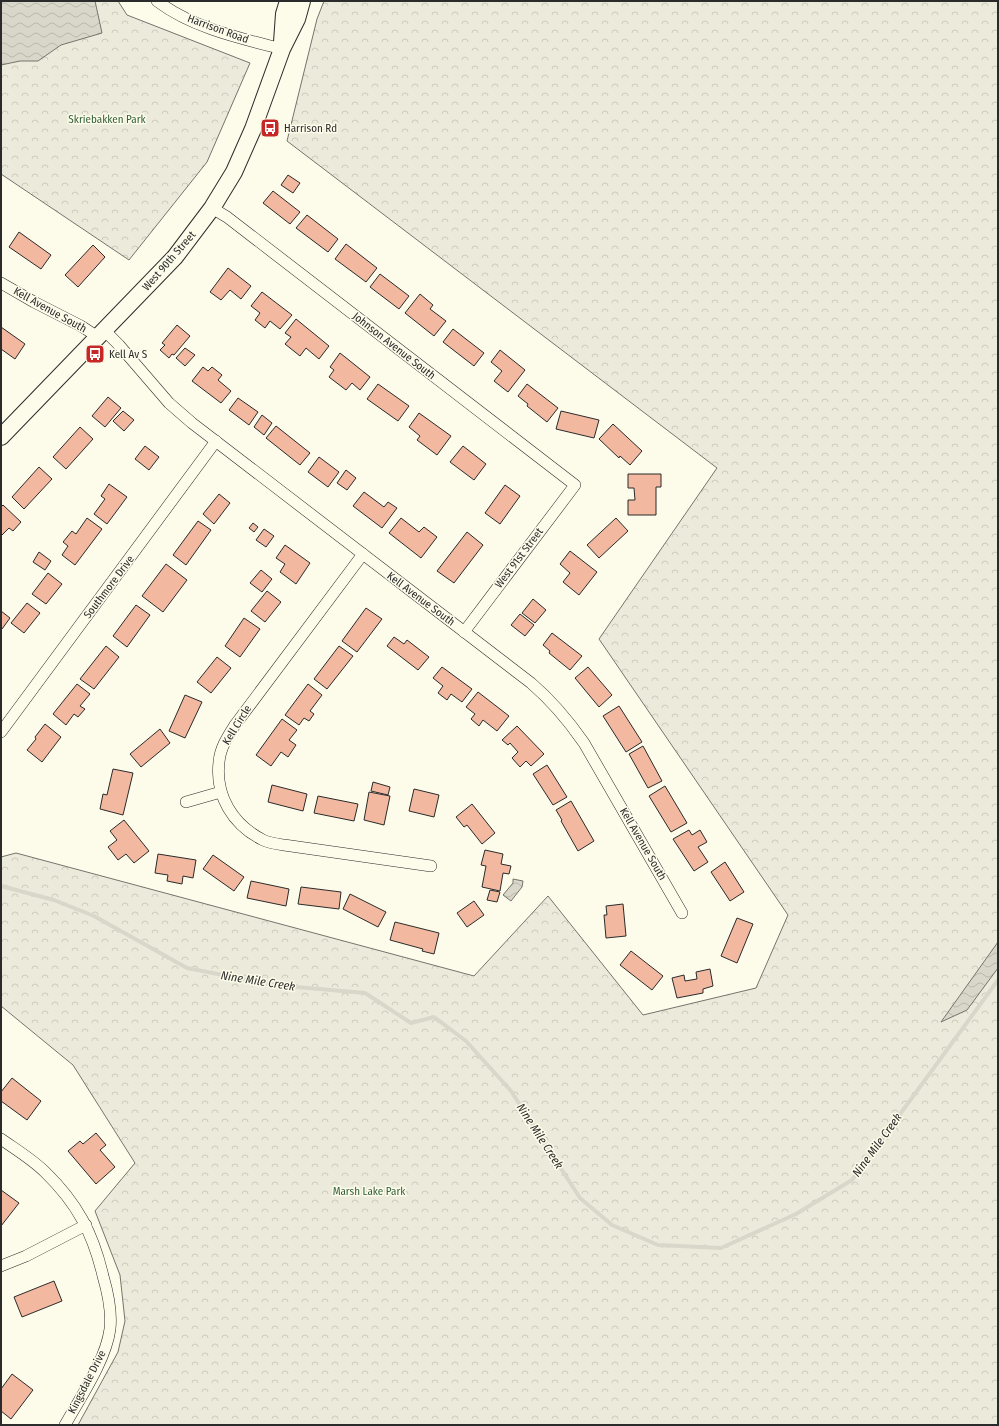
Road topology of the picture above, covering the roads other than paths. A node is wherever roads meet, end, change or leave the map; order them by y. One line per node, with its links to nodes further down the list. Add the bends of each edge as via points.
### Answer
1 (157, 1): 4 (street, Harrison Road, via 196,23)
2 (288, 1): 4 (street, West 90th Street, via 284,14)
3 (302, 1): 4 (street, West 90th Street, via 297,19)
4 (282, 49): 5 (street, West 90th Street, via 253,129 234,172)
5 (212, 208): 7 (street, West 90th Street, via 175,257); 10 (street, Johnson Avenue South, via 228,217)
6 (1, 282): 7 (street, Kell Avenue South, via 34,302)
7 (101, 334): 8 (street, West 90th Street); 9 (street, Kell Avenue South, via 119,345 170,403)
8 (1, 437)
9 (216, 441): 11 (street, Kell Avenue South); 13 (street, Southmore Drive)
10 (575, 485): 12 (street, West 91st Street)
11 (362, 554): 12 (street, Kell Avenue South); 14 (street, Kell Circle, via 235,725 219,761)
12 (464, 632): 17 (street, Kell Avenue South, via 531,683 569,721)
13 (1, 732)
14 (221, 792): 15 (street); 16 (street, Kell Circle, via 233,817 264,841)
15 (186, 802)
16 (431, 866)
17 (682, 913)
18 (1, 1139): 19 (street, Kingsdale Drive, via 44,1171 63,1191)
19 (86, 1226): 20 (street); 21 (street, Kingsdale Drive, via 93,1239 108,1294 110,1330 98,1364)
20 (1, 1266)
21 (65, 1425)

